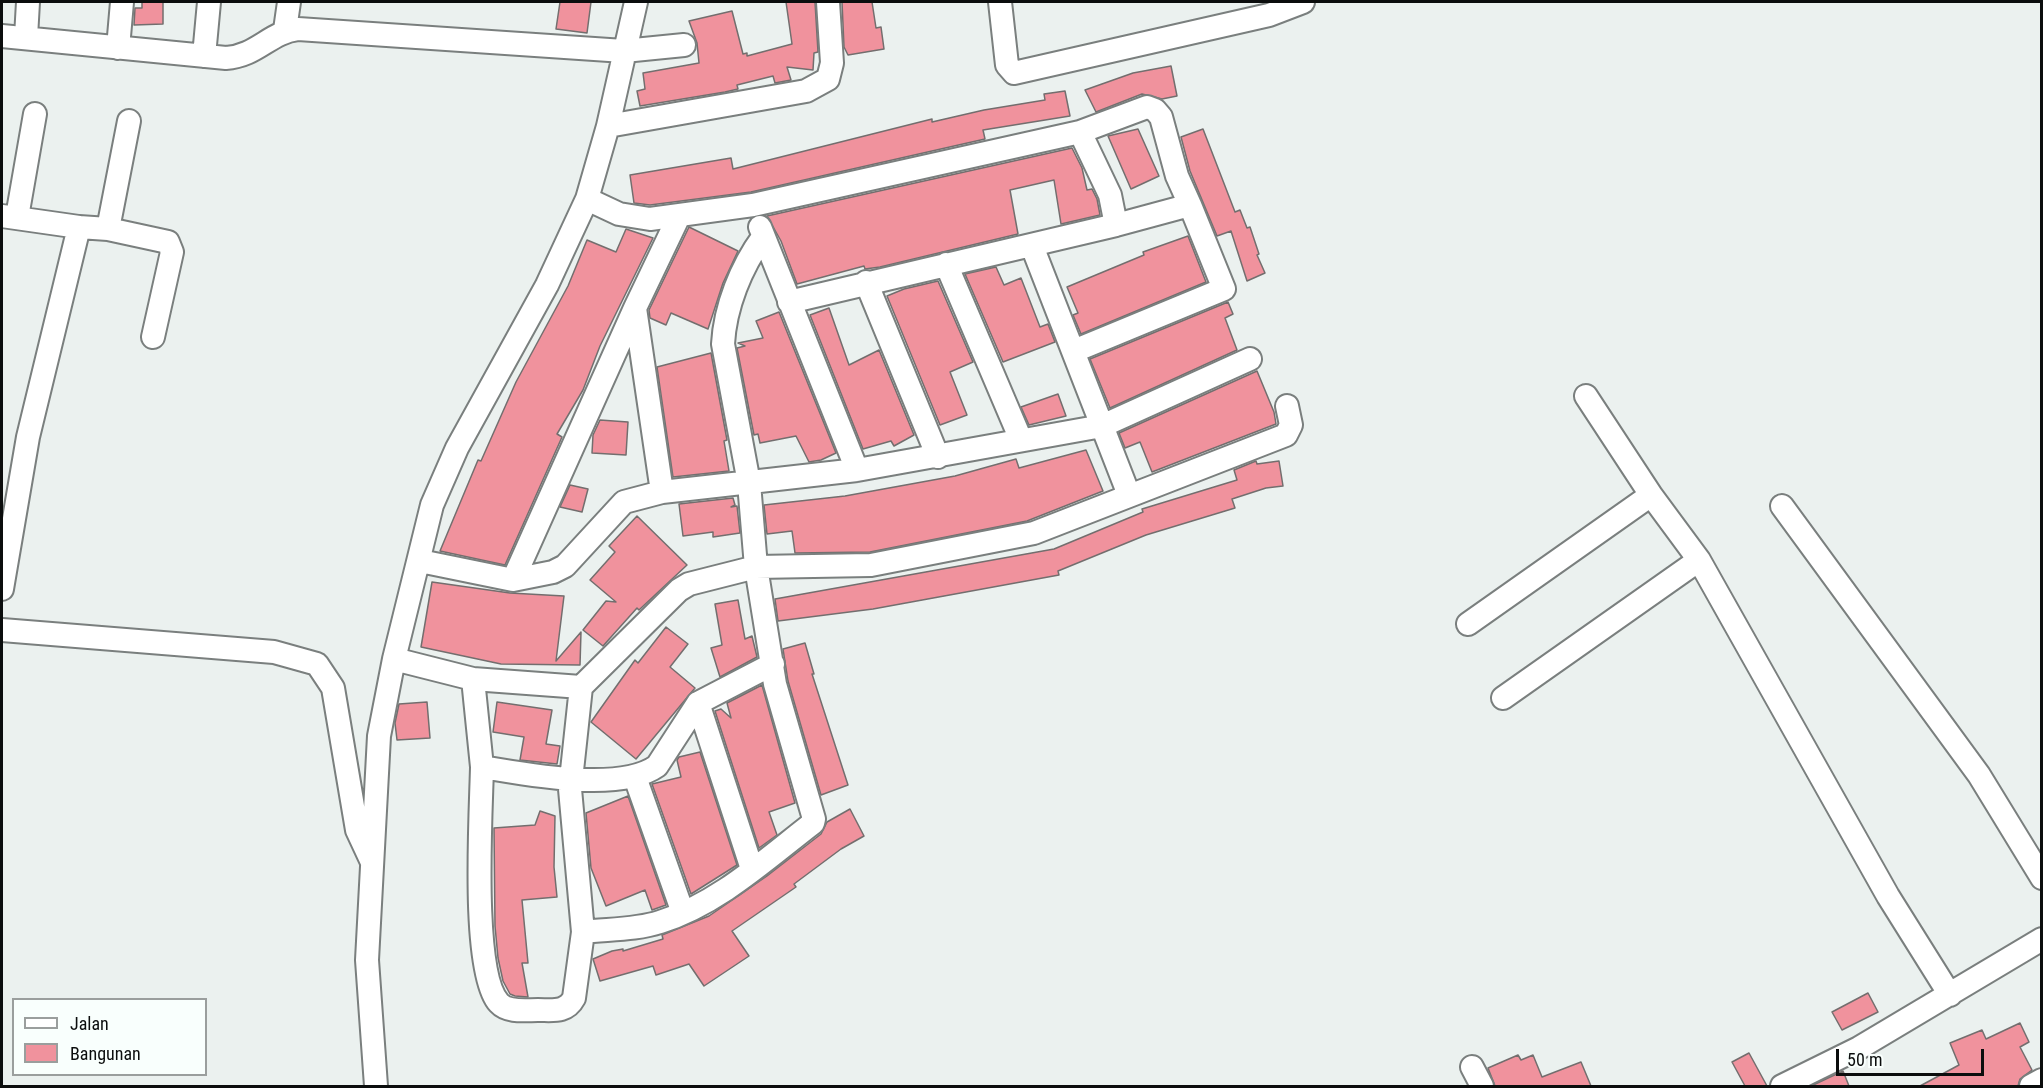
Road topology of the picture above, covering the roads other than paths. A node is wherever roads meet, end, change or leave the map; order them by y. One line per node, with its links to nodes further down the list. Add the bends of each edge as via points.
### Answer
1 (28, 2): 11 (street)
2 (122, 2): 13 (street)
3 (209, 2): 15 (street)
4 (289, 2): 9 (street)
5 (636, 2): 14 (street)
6 (828, 2): 18 (street, via 832,63 828,79 806,91)
7 (1000, 2): 8 (street, via 1007,64 1014,73 1269,15)
8 (1303, 2)
9 (285, 30): 14 (street); 15 (street, via 242,57)
10 (2, 36): 11 (street)
11 (26, 37): 13 (street)
12 (684, 45): 14 (street)
13 (118, 48): 15 (street)
14 (624, 51): 18 (street)
15 (204, 56)
16 (35, 114): 24 (street)
17 (129, 121): 27 (street)
18 (608, 126): 20 (street)
19 (1080, 132): 21 (street); 22 (street, via 1147,107 1155,110 1161,117 1177,176); 25 (street, via 1110,195)
20 (586, 199): 23 (street, via 619,214 650,219); 49 (street, via 547,285 457,448 432,505)
21 (753, 205): 23 (street); 28 (street)
22 (1190, 205): 25 (street); 35 (street, via 1224,289)
23 (679, 216): 33 (street)
24 (9, 217): 26 (street)
25 (1116, 225): 29 (street)
26 (79, 227): 27 (street); 52 (street, via 28,437)
27 (108, 229): 34 (street, via 168,242 172,252)
28 (763, 237): 32 (street); 43 (street, via 747,259 724,324 723,344)
29 (1032, 246): 30 (street); 35 (street)
30 (946, 264): 31 (street); 40 (street)
31 (866, 282): 32 (street); 41 (street)
32 (789, 302): 42 (street)
33 (635, 308): 44 (street); 51 (street)
34 (153, 337)
35 (1074, 351): 39 (street)
36 (1250, 359): 39 (street)
37 (1586, 396): 46 (street)
38 (1287, 406): 45 (street, via 1291,425 1286,435)
39 (1102, 426): 40 (street); 45 (street)
40 (1021, 440): 41 (street)
41 (938, 457): 42 (street)
42 (857, 470): 43 (street)
43 (749, 483): 44 (street); 50 (street)
44 (662, 492): 51 (street, via 618,506 565,566)
45 (1129, 495): 50 (street, via 1034,533 871,566)
46 (1651, 495): 48 (street); 53 (street)
47 (1782, 506): 66 (street, via 1979,775)
48 (1699, 560): 59 (street); 70 (street, via 1883,886)
49 (420, 561): 51 (street); 55 (street)
50 (756, 567): 56 (street); 58 (street, via 683,587)
51 (513, 580)
52 (2, 589)
53 (1468, 624)
54 (2, 630): 64 (street, via 274,652 317,664 333,688 357,830)
55 (394, 659): 57 (street); 64 (street, via 379,736)
56 (773, 664): 60 (street); 65 (street, via 775,684 814,819)
57 (473, 679): 58 (street); 61 (street)
58 (581, 687): 63 (street)
59 (1503, 698)
60 (698, 703): 62 (street, via 657,766); 65 (street)
61 (482, 767): 63 (street); 68 (street, via 480,933 492,991 500,1004 513,1010 562,1010 570,1006)
62 (635, 777): 63 (street); 67 (street)
63 (571, 780): 68 (street)
64 (372, 864): 72 (street, via 367,960)
65 (752, 870): 67 (street)
66 (2042, 878)
67 (683, 913): 68 (street, via 657,923)
68 (582, 932)
69 (2042, 939): 70 (street)
70 (1950, 995): 73 (street, via 1859,1048)
71 (2042, 1080): 74 (street)
72 (376, 1086)
73 (1782, 1086)
74 (2031, 1086)

